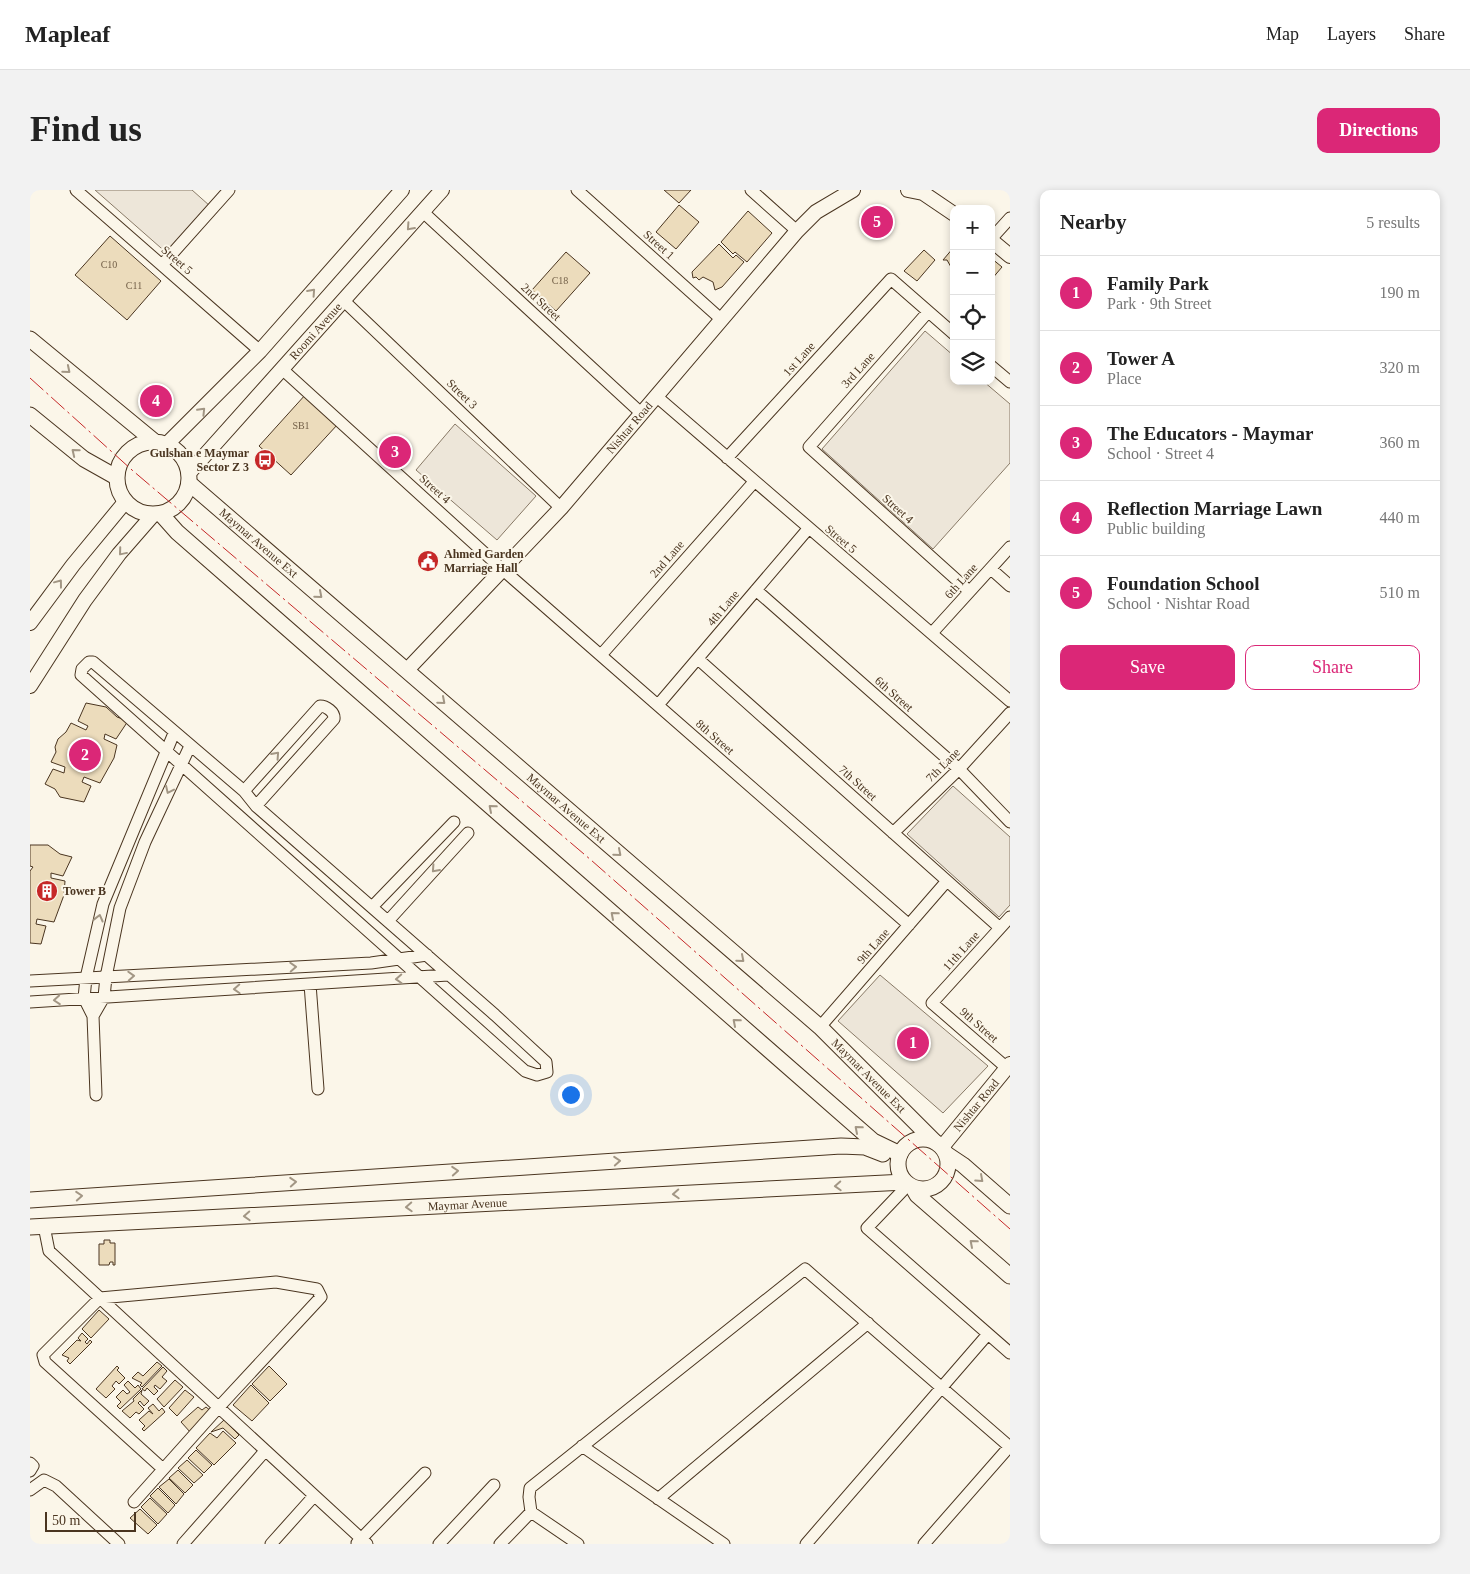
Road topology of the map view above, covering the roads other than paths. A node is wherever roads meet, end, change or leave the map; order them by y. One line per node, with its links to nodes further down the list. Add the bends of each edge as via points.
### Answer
1 (76, 190): 16 (street, Street 5)
2 (402, 190): 22 (street, one-way to 2)
3 (442, 190): 10 (street, Roomi Avenue)
4 (577, 190): 19 (street, Street 1)
5 (751, 190): 12 (street)
6 (853, 190): 12 (street, Nishtar Road, via 816,212)
7 (908, 190): 9 (street, via 923,193)
8 (225, 191): 16 (street)
9 (950, 211)
10 (423, 212): 17 (street, Roomi Avenue, one-way to 17); 27 (street, 2nd Street)
11 (1010, 218): 13 (street)
12 (797, 231): 19 (street, Nishtar Road)
13 (995, 235)
14 (995, 243): 15 (street)
15 (1010, 256)
16 (162, 265): 22 (street, Street 5)
17 (343, 300): 23 (street, Roomi Avenue); 36 (street, Street 3)
18 (928, 312): 20 (street); 30 (street, 3rd Lane); 31 (street, 1st Lane, via 891,279)
19 (722, 320): 26 (street, Nishtar Road)
20 (950, 331)
21 (30, 339): 29 (main road, one-way to 29)
22 (260, 351): 29 (street, one-way to 22)
23 (282, 369): 33 (street, Roomi Avenue); 40 (street, Street 4)
24 (995, 369): 25 (street)
25 (1010, 382)
26 (656, 396): 27 (street, Nishtar Road); 31 (street, Street 5)
27 (641, 413): 36 (street, Nishtar Road)
28 (30, 415): 32 (main road, one-way to 28, via 84,459)
29 (161, 443): 32 (main road, via 140,444 128,451); 33 (main road, via 181,456)
30 (809, 447): 44 (street, Street 4)
31 (727, 458): 34 (street, Street 5)
32 (116, 477): 35 (main road, via 118,490)
33 (189, 478): 37 (main road, via 184,497 175,508); 49 (main road, Maymar Avenue Ext, one-way to 49)
34 (754, 482): 38 (street, Street 5); 47 (street, 2nd Lane)
35 (125, 502): 37 (main road, via 138,512); 45 (street, one-way to 35)
36 (561, 508): 40 (street, Nishtar Road)
37 (157, 514): 50 (street, one-way to 50, via 119,554 85,600); 89 (main road, one-way to 37, via 872,1141)
38 (808, 529): 43 (street, 4th Lane); 46 (street, Street 5)
39 (1010, 547): 41 (street, 6th Lane)
40 (502, 569): 47 (street, 8th Street); 49 (street, Nishtar Road)
41 (991, 569): 42 (street); 44 (street, 6th Lane)
42 (1010, 586)
43 (756, 590): 48 (street, 4th Lane); 58 (street, 6th Street)
44 (970, 592): 46 (street, 6th Lane)
45 (30, 623)
46 (932, 633): 51 (street, Street 5)
47 (601, 655): 52 (street, 8th Street)
48 (698, 659): 52 (street, 4th Lane); 64 (street, 7th Street)
49 (407, 670): 84 (main road, Maymar Avenue Ext, one-way to 84)
50 (30, 686)
51 (1010, 700)
52 (658, 705): 69 (street, 8th Street)
53 (1010, 713): 58 (street, 7th Lane)
54 (174, 733): 55 (street); 56 (street); 56 (street, via 93,662 82,668 82,676)
55 (190, 746): 57 (street); 59 (street)
56 (167, 752): 57 (street); 75 (street, one-way to 56, via 103,904)
57 (181, 764): 72 (street); 74 (street, one-way to 74, via 120,908)
58 (959, 769): 62 (street, 6th Street); 64 (street, 7th Lane)
59 (244, 792): 60 (street); 60 (street, one-way to 60, via 320,706 325,706 332,713 334,719)
60 (256, 806): 66 (street)
61 (454, 822): 66 (street)
62 (1010, 822)
63 (468, 833): 68 (street, one-way to 68)
64 (893, 833): 65 (street, 7th Street)
65 (946, 882): 69 (street, 9th Lane); 70 (street, 7th Street)
66 (372, 907): 68 (street)
67 (1010, 917): 70 (street, 11th Lane)
68 (388, 921): 71 (street)
69 (909, 925): 84 (street, 9th Lane)
70 (1000, 928): 82 (street, 11th Lane)
71 (427, 955): 72 (street); 73 (street)
72 (402, 960): 74 (street, one-way to 72); 76 (street)
73 (448, 974): 76 (street); 76 (street, via 546,1062 547,1072 536,1076 525,1071)
74 (106, 977): 75 (street); 79 (street)
75 (86, 978): 77 (street); 80 (street)
76 (421, 978): 78 (street, one-way to 78)
77 (30, 981)
78 (310, 984): 79 (street, one-way to 79); 86 (street)
79 (104, 997): 80 (street); 83 (street)
80 (84, 998): 81 (street, one-way to 81); 83 (street)
81 (30, 1002)
82 (932, 1003): 85 (street, 9th Street)
83 (93, 1016): 87 (street)
84 (820, 1027): 88 (main road, Maymar Avenue Ext)
85 (1008, 1066): 88 (street, Nishtar Road)
86 (318, 1089)
87 (96, 1095)
88 (941, 1148): 89 (main road, via 924,1139 906,1146); 90 (main road, via 949,1165 941,1183 923,1190); 92 (main road, Maymar Avenue Ext, one-way to 92)
89 (899, 1156): 90 (main road, via 899,1174); 91 (main road, one-way to 89, via 841,1146 865,1147)
90 (909, 1185): 93 (main road, Maymar Avenue, one-way to 93); 94 (main road, one-way to 90); 97 (street, via 867,1228)
91 (30, 1200)
92 (1010, 1206)
93 (37, 1226): 95 (street, via 49,1251)
94 (1010, 1276)
95 (100, 1298): 100 (street); 100 (street, via 276,1282 317,1289 322,1297); 105 (street, via 43,1355 45,1362)
96 (868, 1323): 99 (street); 101 (street, via 805,1269); 111 (street)
97 (988, 1334): 98 (street); 99 (street)
98 (1010, 1353)
99 (942, 1386): 102 (street); 122 (street)
100 (218, 1408): 103 (street); 105 (street)
101 (582, 1446): 111 (street); 113 (street, via 530,1488)
102 (1010, 1447): 123 (street)
103 (265, 1451): 110 (street); 116 (street)
104 (30, 1463): 106 (street, via 33,1466)
105 (163, 1469): 112 (street)
106 (30, 1471)
107 (425, 1474): 114 (street)
108 (494, 1485): 118 (street)
109 (30, 1490): 115 (street, via 44,1480 56,1486)
110 (314, 1496): 114 (street); 117 (street)
111 (658, 1499): 121 (street)
112 (134, 1502)
113 (531, 1512): 119 (street); 120 (street)
114 (361, 1542)
115 (119, 1544)
116 (183, 1544)
117 (271, 1544)
118 (439, 1544)
119 (500, 1544)
120 (578, 1544)
121 (724, 1544)
122 (806, 1544)
123 (924, 1544)

